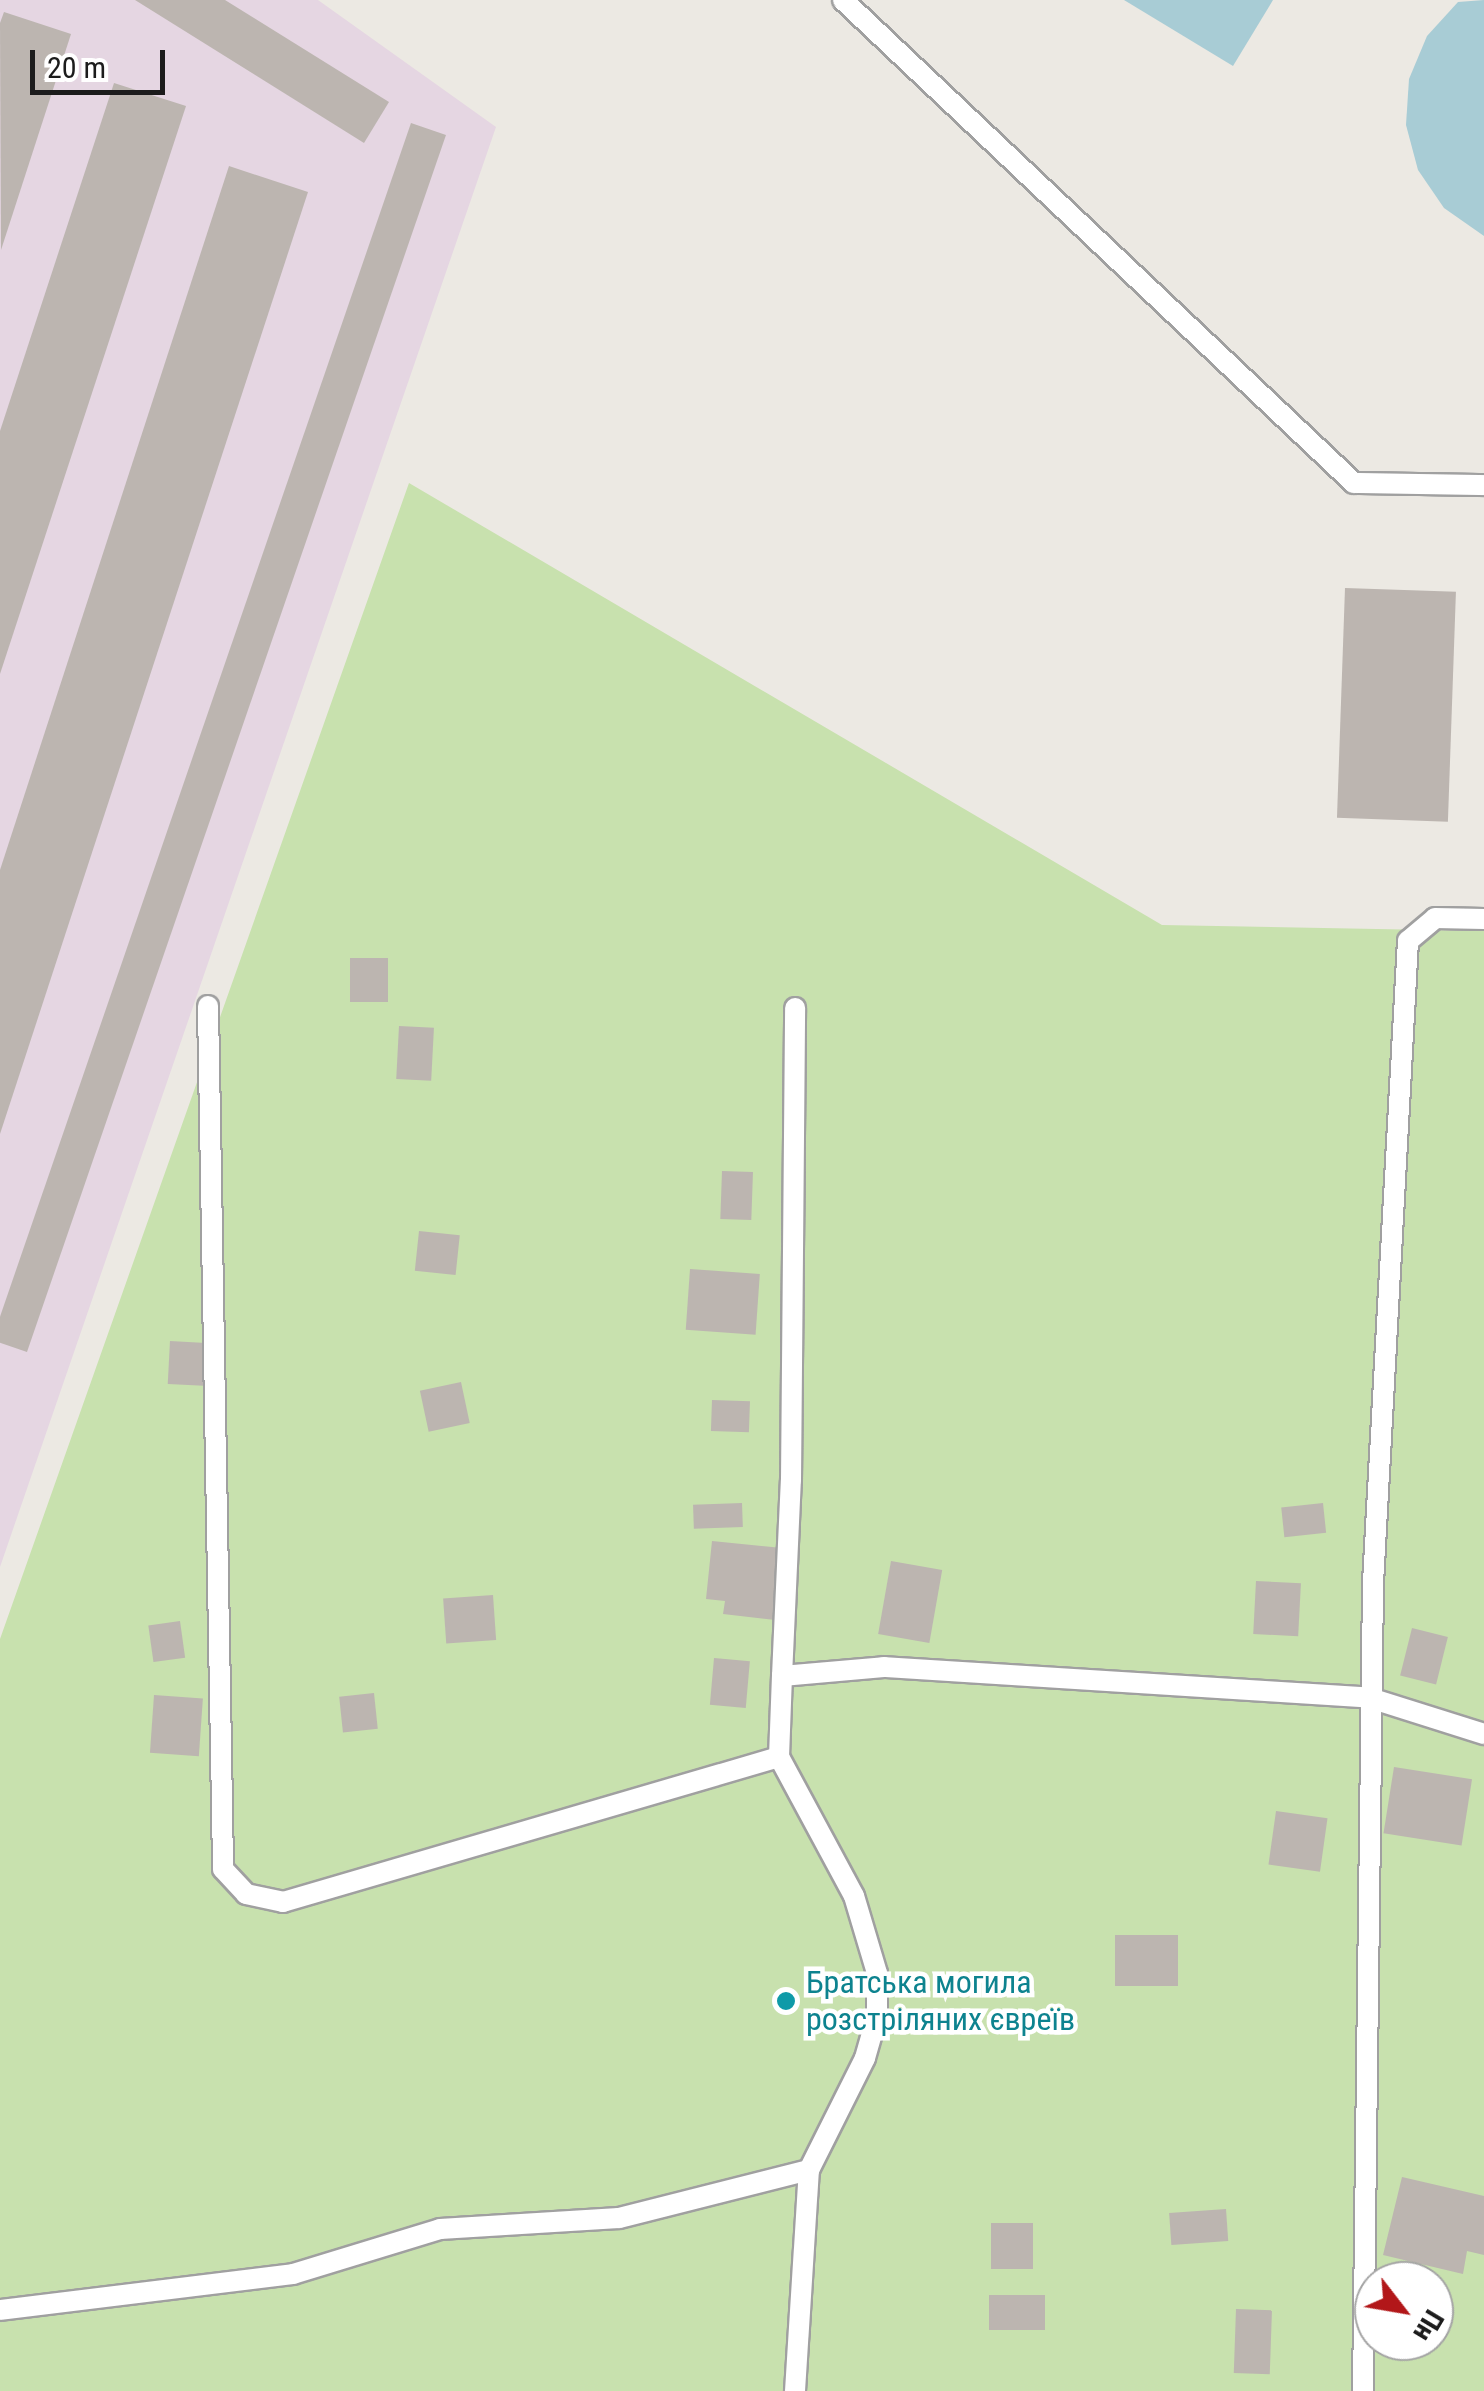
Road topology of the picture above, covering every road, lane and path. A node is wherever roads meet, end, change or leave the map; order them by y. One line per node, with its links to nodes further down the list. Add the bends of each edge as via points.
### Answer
1 (843, 0): 2 (lane, via 1354,483)
2 (1484, 484)
3 (1484, 919): 7 (lane, via 1435,918 1408,941)
4 (208, 1006): 9 (lane, via 223,1869 246,1894 282,1902)
5 (795, 1008): 6 (lane, via 792,1480)
6 (782, 1676): 7 (lane, via 884,1667); 9 (lane)
7 (1370, 1698): 8 (lane); 13 (lane)
8 (1484, 1734)
9 (779, 1757): 10 (lane, via 854,1896 877,1972 877,2016 865,2058)
10 (809, 2170): 11 (lane, via 619,2218 440,2229 293,2274); 12 (lane)
11 (0, 2310)
12 (795, 2391)
13 (1364, 2391)

